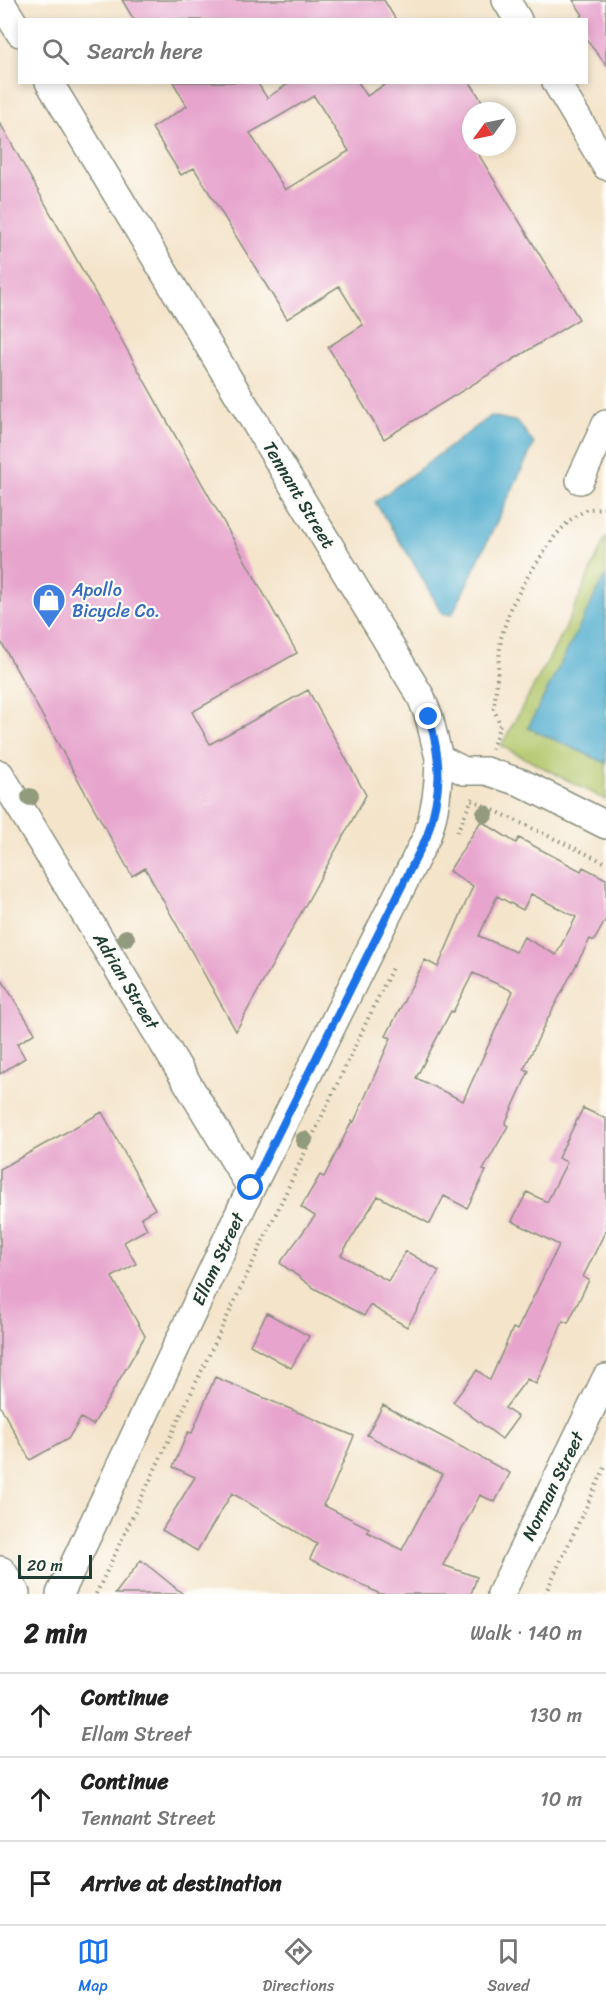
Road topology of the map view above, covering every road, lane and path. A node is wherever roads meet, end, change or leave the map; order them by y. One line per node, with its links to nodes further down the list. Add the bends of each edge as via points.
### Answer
1 (506, 0): 3 (street)
2 (0, 1): 4 (street)
3 (517, 18)
4 (18, 30)
5 (51, 84): 10 (street, Tennant Street, via 421,697)
6 (557, 84): 7 (street)
7 (606, 166)
8 (606, 424): 9 (street)
9 (580, 480)
10 (439, 758): 13 (street, via 464,771 486,771 522,783); 15 (street, Ellam Street, via 439,788 427,836)
11 (0, 774): 15 (street, Adrian Street)
12 (472, 800): 14 (path)
13 (606, 825)
14 (606, 863)
15 (251, 1188): 20 (street, Ellam Street)
16 (606, 1378): 21 (street, Norman Street)
17 (606, 1465): 22 (path)
18 (0, 1573): 19 (main road)
19 (13, 1594)
20 (60, 1594)
21 (501, 1594)
22 (545, 1594)

